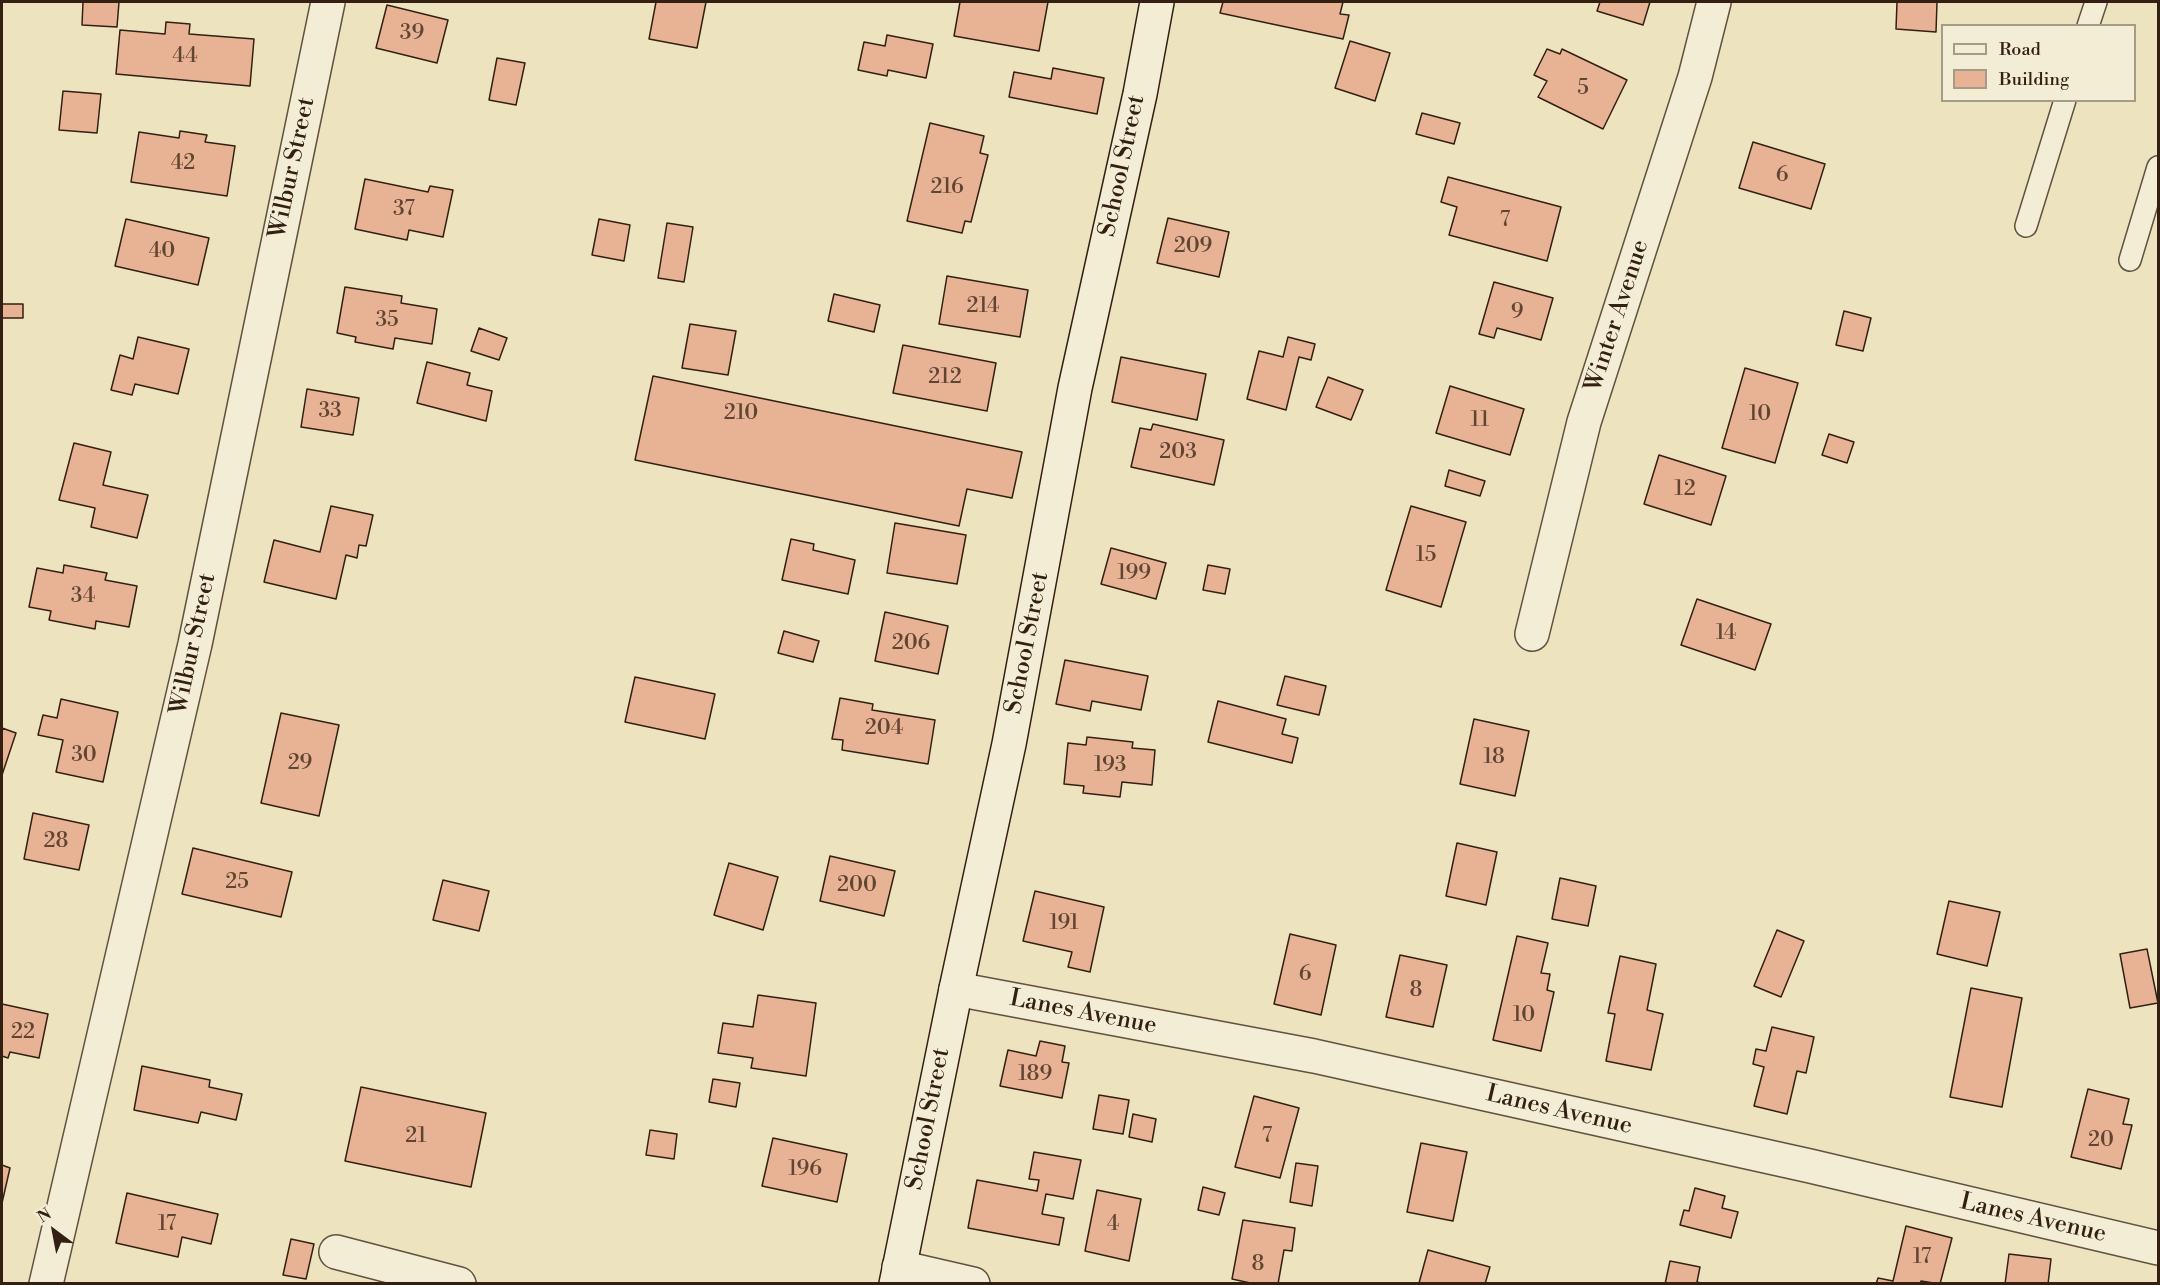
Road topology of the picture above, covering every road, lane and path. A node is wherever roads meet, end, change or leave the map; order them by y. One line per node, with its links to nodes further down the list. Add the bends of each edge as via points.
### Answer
1 (328, 2): 15 (street, Wilbur Street, via 195,644)
2 (1157, 2): 11 (street, School Street, via 1075,388 1009,744)
3 (1714, 2): 10 (street, Winter Avenue, via 1695,77 1584,422)
4 (2096, 2): 5 (lane)
5 (2089, 24)
6 (2064, 102): 8 (lane)
7 (2158, 167): 9 (lane)
8 (2026, 226)
9 (2130, 260)
10 (1532, 634)
11 (956, 989): 12 (street, Lanes Avenue, via 1314,1056); 14 (street, School Street)
12 (2158, 1248)
13 (336, 1252): 16 (street)
14 (898, 1275): 17 (street)
15 (46, 1284)
16 (459, 1284)
17 (973, 1284)

